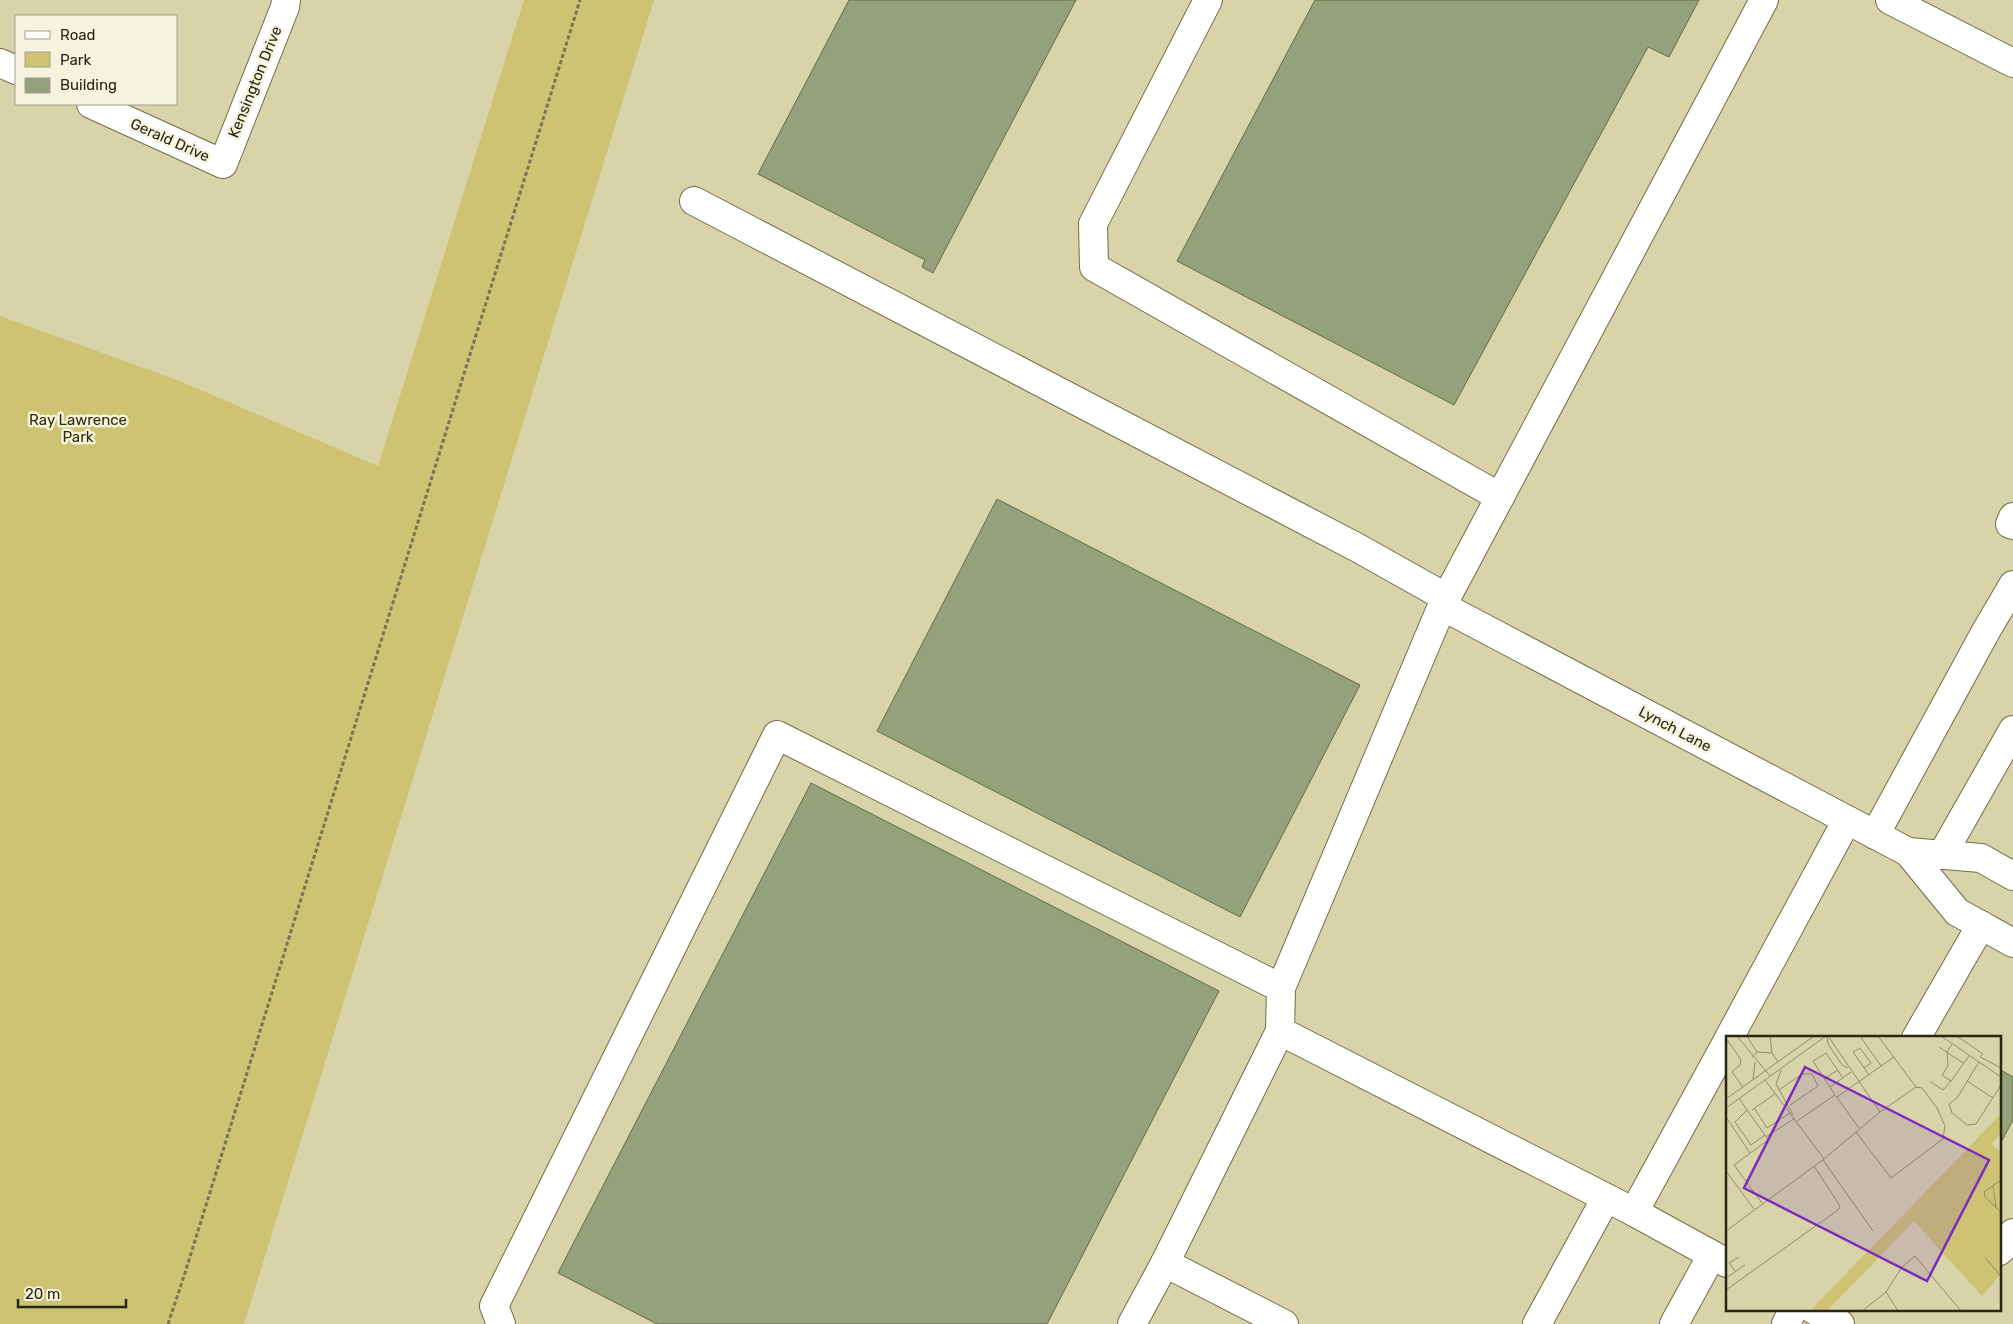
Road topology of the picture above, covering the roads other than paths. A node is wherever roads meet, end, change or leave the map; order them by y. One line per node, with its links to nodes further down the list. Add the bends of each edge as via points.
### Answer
1 (286, 0): 9 (street, Kensington Drive)
2 (1208, 0): 11 (street, via 1092,224 1094,267)
3 (1764, 0): 11 (street)
4 (1890, 0): 6 (street)
5 (0, 63): 7 (street)
6 (2013, 63)
7 (15, 70)
8 (92, 105): 9 (street, Gerald Drive)
9 (223, 164)
10 (694, 201): 15 (street, Lynch Lane, via 1349,544)
11 (1500, 498): 15 (street)
12 (2013, 517): 13 (street, via 2010,524)
13 (2013, 525)
14 (2013, 585): 18 (street)
15 (1445, 602): 17 (street, Lynch Lane); 24 (street)
16 (2013, 730): 20 (street)
17 (1847, 820): 18 (street, Lynch Lane); 26 (street)
18 (1875, 835): 19 (street, Lynch Lane)
19 (1908, 852): 20 (street, Lynch Lane); 22 (street, Lynch Lane, via 1957,912)
20 (1942, 855): 21 (street, Lynch Lane, via 1981,858)
21 (2013, 876)
22 (1981, 925): 23 (street, Lynch Lane); 27 (street)
23 (2013, 943)
24 (1281, 988): 25 (street); 37 (street, via 777,735 494,1306)
25 (1280, 1031): 29 (street); 34 (street)
26 (1730, 1036)
27 (1917, 1036)
28 (1726, 1044): 30 (street)
29 (1606, 1198): 30 (street); 40 (street)
30 (1634, 1212): 33 (street)
31 (2013, 1233): 32 (street)
32 (2000, 1250)
33 (1719, 1259): 41 (street)
34 (1165, 1263): 38 (street); 39 (street)
35 (1793, 1312): 42 (street)
36 (1818, 1312): 43 (street)
37 (501, 1324)
38 (1132, 1324)
39 (1284, 1324)
40 (1537, 1324)
41 (1674, 1324)
42 (1786, 1324)
43 (1840, 1324)

